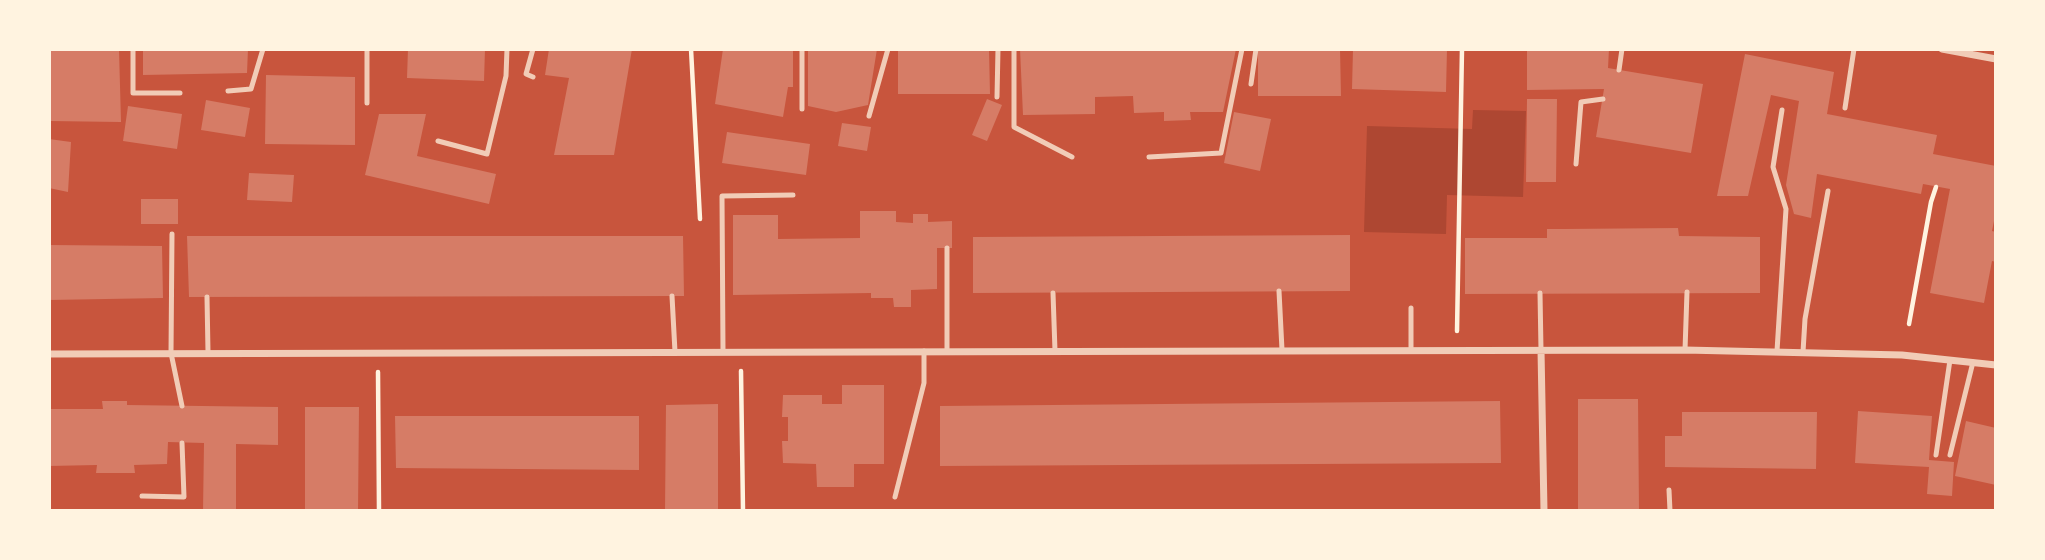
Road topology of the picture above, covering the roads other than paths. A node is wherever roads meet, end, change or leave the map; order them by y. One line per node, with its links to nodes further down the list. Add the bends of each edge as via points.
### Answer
1 (133, 49): 20 (lane, via 133,93)
2 (263, 49): 19 (lane, via 251,89)
3 (367, 49): 23 (lane)
4 (507, 49): 28 (lane, via 506,76 487,154)
5 (533, 49): 17 (lane, via 526,74)
6 (802, 49): 25 (lane)
7 (888, 49): 27 (lane)
8 (998, 49): 21 (lane)
9 (1014, 49): 29 (lane, via 1014,127)
10 (1242, 49): 30 (lane, via 1221,153)
11 (1256, 49): 18 (lane)
12 (1622, 49): 16 (lane)
13 (1854, 49): 24 (lane)
14 (1942, 49): 15 (street)
15 (1996, 59)
16 (1619, 70)
17 (533, 77)
18 (1251, 84)
19 (228, 91)
20 (180, 93)
21 (997, 97)
22 (1603, 99): 31 (lane, via 1581,102)
23 (368, 103)
24 (1845, 108)
25 (802, 109)
26 (1782, 110): 50 (lane, via 1773,167 1786,209)
27 (869, 116)
28 (438, 141)
29 (1072, 157)
30 (1149, 157)
31 (1576, 164)
32 (1828, 191): 54 (lane)
33 (793, 195): 53 (lane, via 722,196)
34 (172, 234): 55 (lane)
35 (947, 248): 48 (lane)
36 (1279, 291): 44 (lane)
37 (1687, 292): 46 (lane)
38 (1053, 293): 49 (lane)
39 (1540, 293): 45 (lane)
40 (672, 296): 52 (lane)
41 (206, 297): 51 (lane)
42 (1411, 308): 43 (lane)
43 (1410, 349): 44 (street); 45 (street)
44 (1282, 350): 49 (street)
45 (1541, 350): 46 (street); 67 (street)
46 (1685, 350): 50 (street)
47 (924, 351): 48 (street); 53 (street); 66 (lane, via 924,383)
48 (947, 351): 49 (street)
49 (1055, 351)
50 (1777, 351): 54 (street)
51 (208, 352): 52 (street); 55 (street)
52 (675, 352): 53 (street)
53 (723, 352)
54 (1803, 352): 57 (street)
55 (171, 353): 56 (street); 60 (lane)
56 (49, 354)
57 (1950, 360): 58 (street); 63 (lane)
58 (1973, 362): 59 (street); 62 (lane)
59 (1996, 365)
60 (181, 406)
61 (182, 443): 65 (lane, via 184,497)
62 (1950, 454)
63 (1936, 455)
64 (1669, 490): 68 (lane)
65 (142, 496)
66 (895, 497)
67 (1544, 511)
68 (1670, 511)

